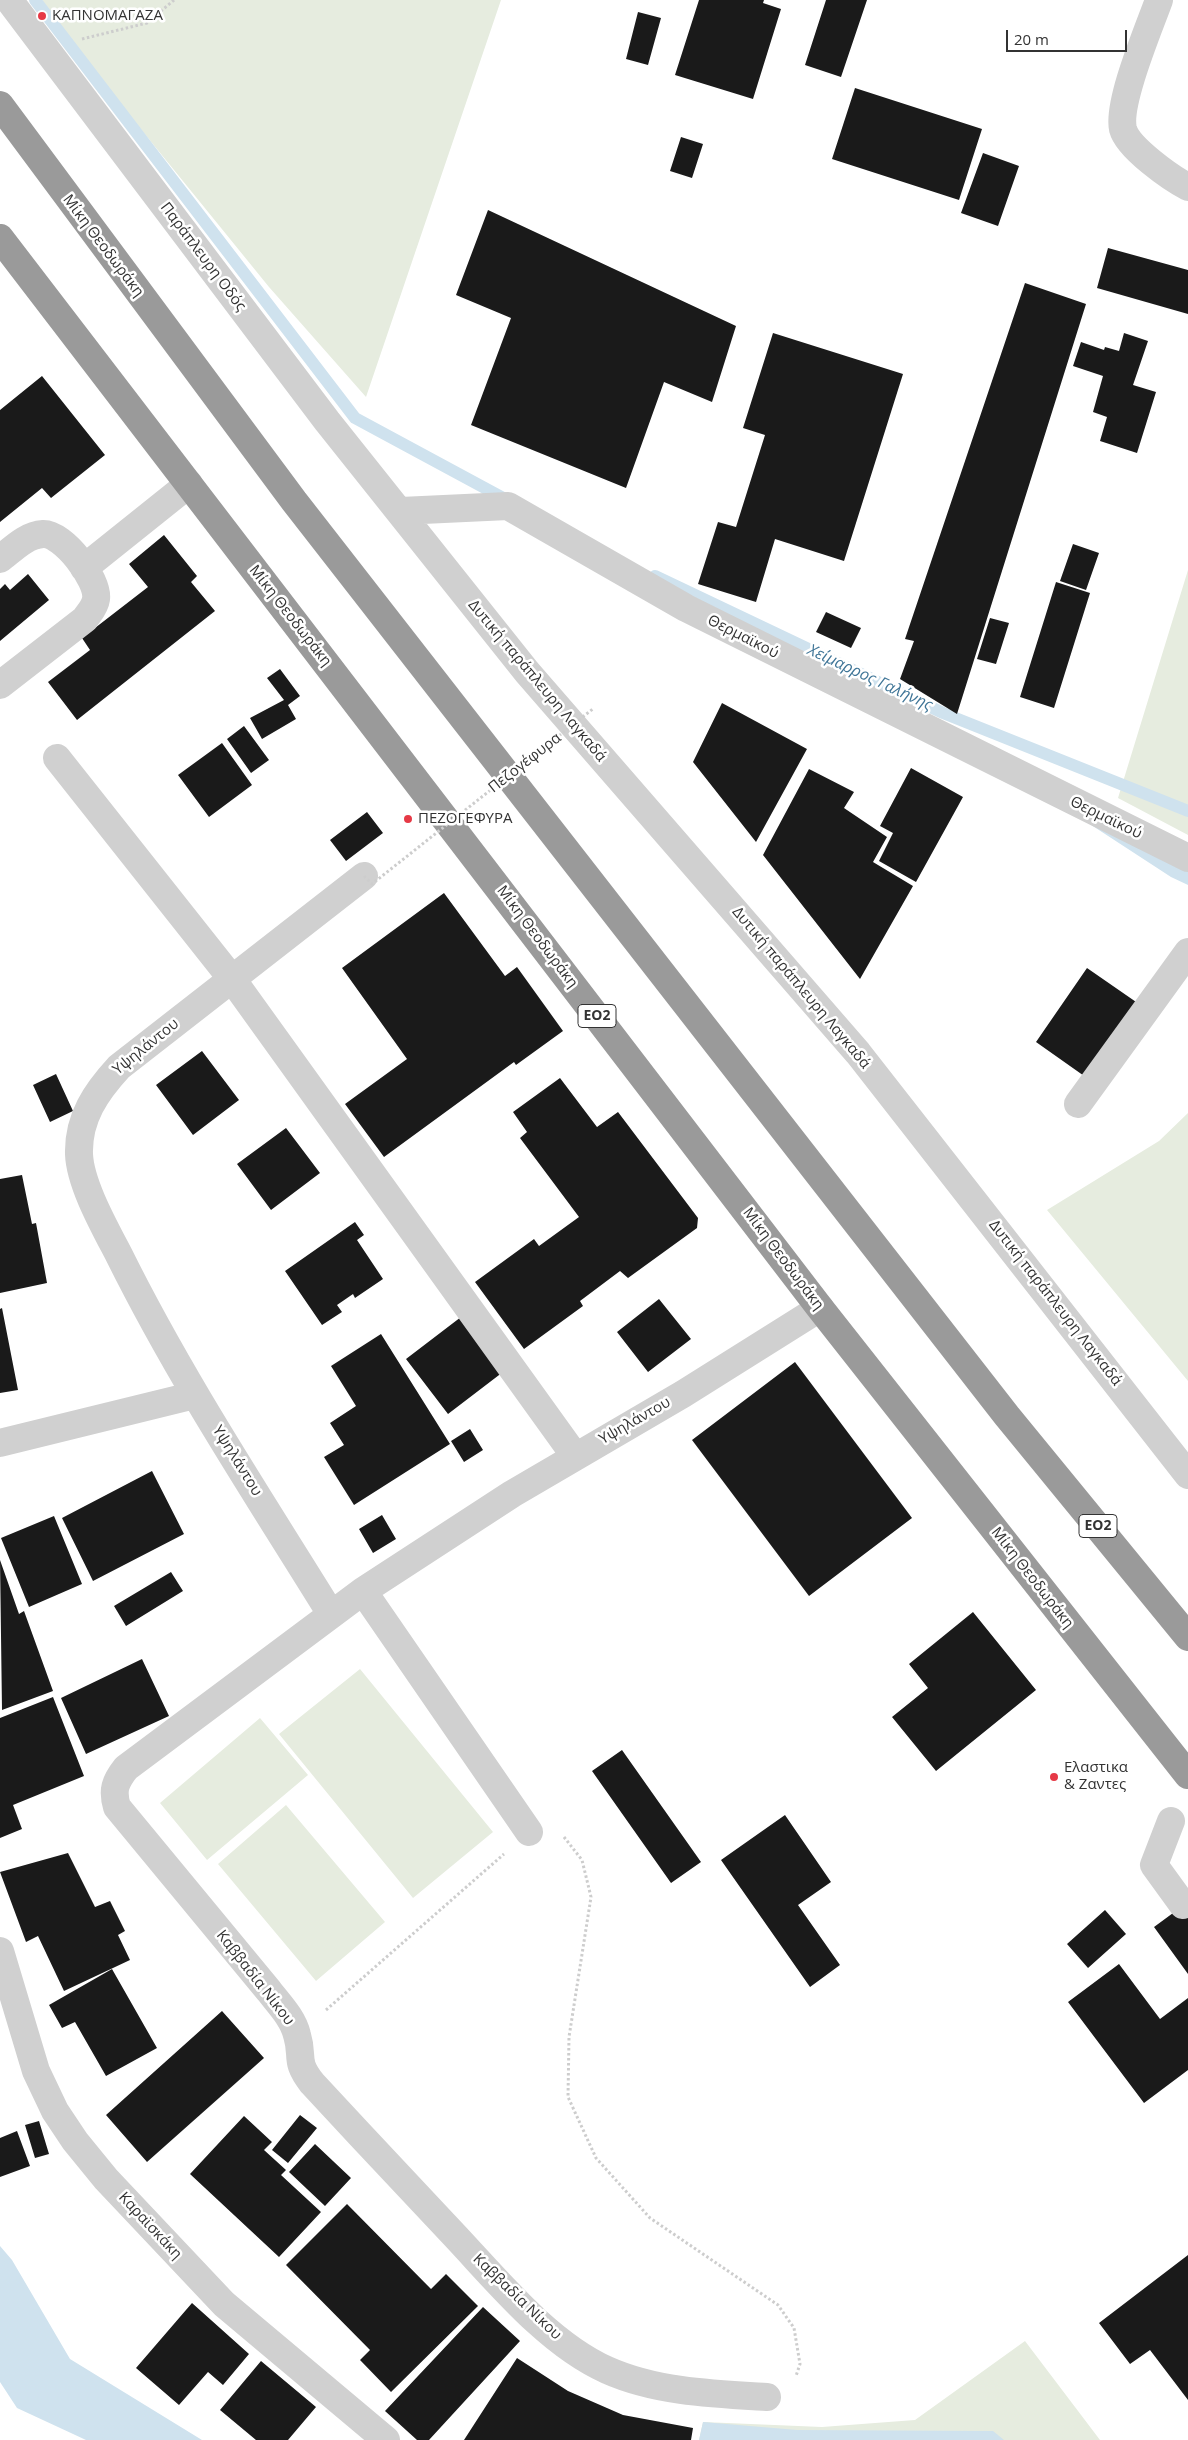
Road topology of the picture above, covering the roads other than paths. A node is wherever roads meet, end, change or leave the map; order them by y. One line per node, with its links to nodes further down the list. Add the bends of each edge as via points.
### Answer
1 (9, 0): 7 (street, Παράπλευρη Οδός, via 327,421)
2 (1159, 0): 4 (street, via 1127,96 1123,129 1128,140 1174,180)
3 (0, 106): 24 (highway, Μίκη Θεοδωράκη / ΕΟ2, via 300,509 1007,1416)
4 (1188, 187)
5 (0, 238): 6 (highway, Μίκη Θεοδωράκη / ΕΟ2)
6 (189, 484): 9 (street); 17 (highway, Μίκη Θεοδωράκη / ΕΟ2)
7 (401, 511): 12 (street, Θερμαϊκού, via 508,506 686,608); 21 (street, Δυτική παράπλευρη Λαγκαδά, via 527,672 858,1053)
8 (0, 559): 9 (street, via 23,540 45,534 57,537)
9 (84, 568): 10 (street, via 95,586 92,610)
10 (0, 685)
11 (57, 758): 15 (street)
12 (1188, 858)
13 (364, 876): 15 (street, Υψηλάντου)
14 (1188, 952): 16 (street)
15 (232, 979): 18 (street, Υψηλάντου, via 118,1067 99,1089 80,1129 79,1156 92,1202); 20 (street)
16 (1078, 1104)
17 (820, 1308): 20 (street, Υψηλάντου, via 683,1394); 25 (highway, Μίκη Θεοδωράκη / ΕΟ2)
18 (195, 1394): 19 (street); 23 (street, Υψηλάντου)
19 (0, 1443)
20 (575, 1456): 22 (street, Υψηλάντου)
21 (1188, 1475)
22 (363, 1592): 23 (street, Υψηλάντου); 27 (street)
23 (331, 1614): 30 (street, Καββαδία Νίκου, via 126,1768 115,1782 113,1794 117,1807 292,2023 298,2035 301,2069 312,2083 547,2330 588,2361 635,2380 709,2394)
24 (1188, 1637)
25 (1188, 1775)
26 (1171, 1821): 28 (street, via 1154,1865)
27 (529, 1832)
28 (1184, 1905)
29 (0, 1951): 31 (street, Καραϊσκάκη, via 36,2072 55,2111 75,2141 106,2179 224,2304)
30 (767, 2398)
31 (386, 2440)

